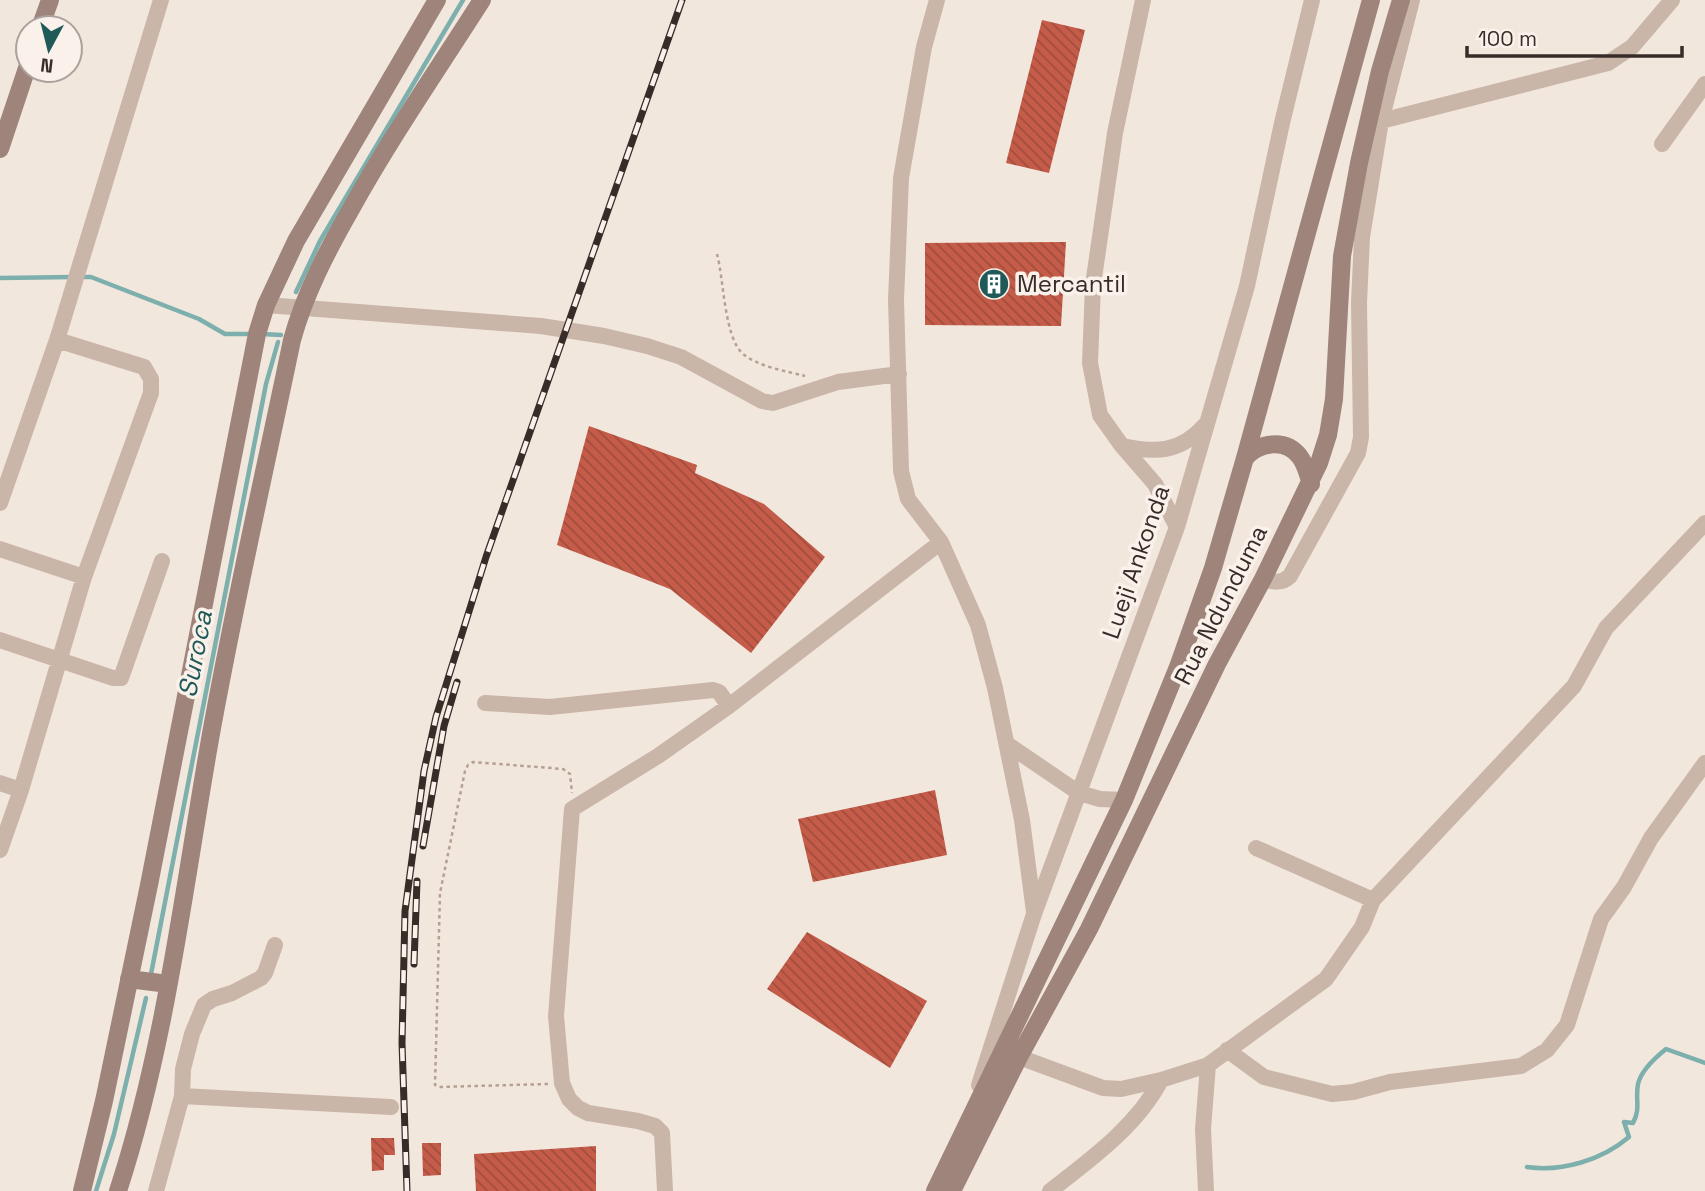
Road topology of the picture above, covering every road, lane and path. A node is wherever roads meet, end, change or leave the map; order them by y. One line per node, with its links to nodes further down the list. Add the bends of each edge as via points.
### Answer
1 (161, 0): 19 (street)
2 (437, 0): 17 (main road, via 296,241)
3 (482, 0): 18 (main road, via 363,188)
4 (937, 0): 20 (street, via 901,178 896,300)
5 (1143, 0): 23 (street, via 1115,133 1093,285 1093,388 1100,415)
6 (1312, 0): 22 (street, Lueji Ankonda, via 1247,286)
7 (1371, 0): 24 (main road)
8 (1401, 0): 25 (main road, Rua Ndunduma, via 1359,163 1342,256 1334,399 1328,435)
9 (1412, 0): 13 (street)
10 (1672, 0): 13 (street, via 1632,47 1608,63)
11 (22, 84): 15 (main road)
12 (1705, 84): 14 (street)
13 (1381, 121): 33 (street, via 1362,237 1363,417 1358,453 1290,576 1279,582)
14 (1662, 144)
15 (0, 149)
16 (717, 254): 21 (path, via 727,318 741,353 762,364 814,378)
17 (266, 305): 18 (street); 50 (main road)
18 (301, 309): 21 (street, via 541,326 604,336 681,357 773,403); 51 (main road, via 209,741)
19 (57, 340): 26 (street); 32 (street, via 144,367 151,379 151,393)
20 (899, 373): 21 (street); 29 (street, via 904,489)
21 (823, 386)
22 (1209, 421): 23 (street, via 1193,439 1177,447); 28 (street, Lueji Ankonda)
23 (1122, 446): 28 (street, via 1155,484)
24 (1245, 457): 25 (main road, via 1263,444 1284,446 1301,458); 43 (main road, Rua Ndunduma, via 1213,568)
25 (1311, 484): 33 (main road, Rua Ndunduma)
26 (0, 503)
27 (1705, 523): 47 (street, via 1605,628 1574,686)
28 (1177, 527): 42 (street, Lueji Ankonda)
29 (941, 542): 37 (street); 38 (street, via 978,625)
30 (0, 549): 32 (street)
31 (162, 561): 35 (street, via 121,678)
32 (84, 577): 35 (street)
33 (1263, 579): 53 (main road, Rua Ndunduma, via 1089,929)
34 (0, 640): 35 (street)
35 (60, 660): 41 (street)
36 (485, 704): 37 (street, via 550,707 713,690)
37 (729, 706): 44 (street)
38 (1007, 744): 42 (street); 48 (street)
39 (1705, 763): 52 (street, via 1601,919 1567,1025 1547,1050 1521,1066 1332,1094 1264,1077)
40 (0, 783): 41 (street)
41 (21, 790): 46 (street)
42 (1079, 793): 43 (street); 48 (street, Lueji Ankonda)
43 (1124, 800): 59 (main road, Rua Ndunduma)
44 (572, 809): 56 (street, via 556,1016); 56 (path, via 572,779 563,769 468,765 440,906 435,1085)
45 (1256, 848): 47 (street)
46 (0, 850)
47 (1373, 900): 52 (street, via 1362,927 1326,979)
48 (1034, 914): 59 (street, Lueji Ankonda)
49 (275, 945): 57 (street, via 261,978 204,1005 183,1069)
50 (129, 979): 51 (main road); 60 (main road)
51 (168, 984): 61 (main road, via 142,1109)
52 (1227, 1050): 54 (street)
53 (1019, 1057): 55 (street, via 1103,1088); 65 (main road, Rua Ndunduma)
54 (1208, 1065): 55 (street); 67 (street, via 1203,1129)
55 (1161, 1080): 66 (street, via 1148,1102 1109,1142)
56 (562, 1083): 63 (street, via 569,1098 589,1114 638,1121 662,1133)
57 (182, 1096): 58 (street); 62 (street)
58 (391, 1107)
59 (966, 1128): 64 (main road, Rua Ndunduma)
60 (82, 1191)
61 (118, 1191)
62 (156, 1191)
63 (665, 1191)
64 (935, 1191)
65 (952, 1191)
66 (1050, 1191)
67 (1206, 1191)

